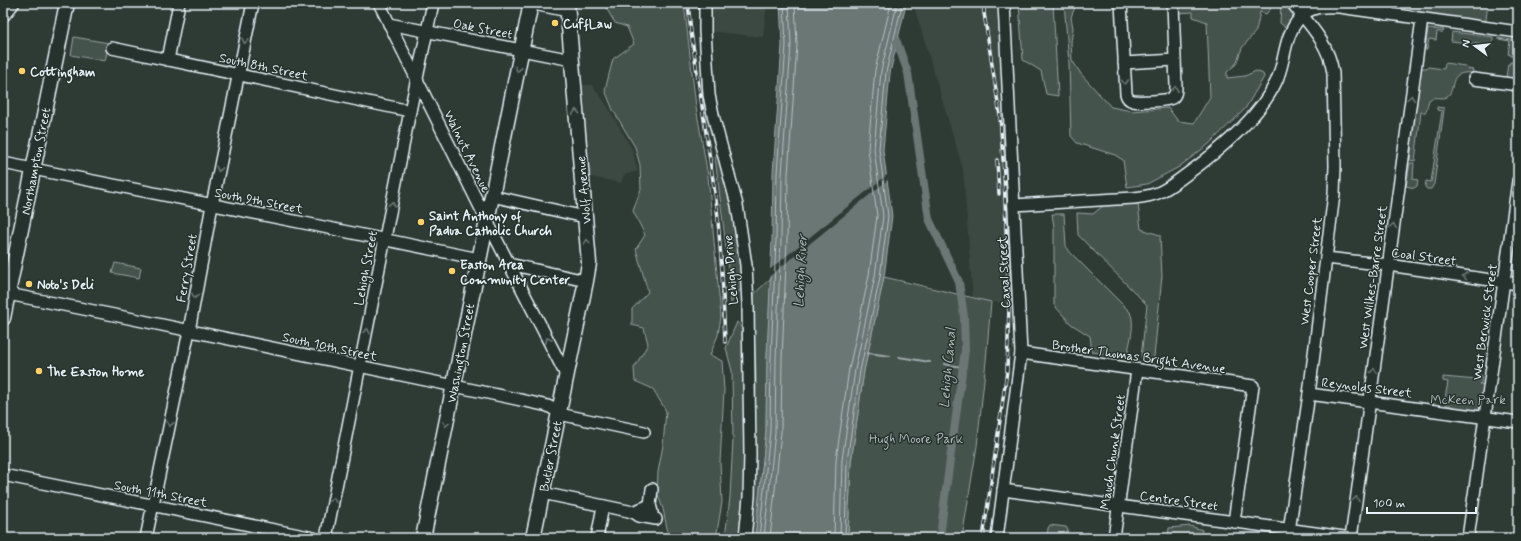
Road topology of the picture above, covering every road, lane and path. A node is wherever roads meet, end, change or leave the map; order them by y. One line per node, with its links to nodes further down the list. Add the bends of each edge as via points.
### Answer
1 (12, 3): 15 (main road)
2 (67, 3): 33 (main road, Northampton Street)
3 (179, 3): 23 (street)
4 (253, 3): 27 (street, Ferry Street, one-way to 27)
5 (379, 3): 18 (street, Walnut Avenue)
6 (433, 3): 19 (street, Lehigh Street)
7 (531, 3): 13 (street); 22 (main road, Washington Street)
8 (705, 3): 79 (street, Lehigh Drive, via 710,94 714,119 737,205 746,265 750,454)
9 (1004, 3): 37 (street, Canal Street)
10 (1121, 3): 26 (street)
11 (1173, 3): 25 (street)
12 (1292, 3): 16 (street, West Cooper Street)
13 (567, 7): 24 (main road, Wolf Avenue)
14 (1387, 8): 16 (street, via 1328,6); 17 (street)
15 (3, 14)
16 (1302, 15): 37 (street, via 1290,32 1275,84 1262,104 1214,154 1166,189 1134,198); 41 (street, West Cooper Street, via 1324,44 1330,56 1333,73 1335,181)
17 (1422, 19): 20 (street); 44 (street, West Wilkes-Barre Street, one-way to 17)
18 (389, 24): 19 (street, Oak Street); 29 (street, Walnut Avenue)
19 (427, 31): 22 (street, Oak Street); 29 (street, Lehigh Street)
20 (1518, 32)
21 (112, 48): 23 (street, South 8th Street)
22 (522, 50): 24 (street, Oak Street); 35 (main road, Washington Street, one-way to 35)
23 (168, 60): 27 (street, South 8th Street)
24 (572, 60): 38 (main road, Wolf Avenue, one-way to 24)
25 (1175, 60): 26 (street); 26 (street, one-way to 25, via 1126,94 1130,99 1167,100 1175,94)
26 (1124, 63)
27 (239, 75): 31 (street, South 8th Street); 36 (street, Ferry Street, one-way to 36)
28 (1474, 79): 30 (street)
29 (417, 80): 31 (street, Lehigh Street); 39 (street, Walnut Avenue)
30 (1518, 85)
31 (410, 111): 40 (street, Lehigh Street, one-way to 31)
32 (3, 163): 33 (street, South 9th Street)
33 (33, 169): 36 (street, South 9th Street); 48 (main road, Northampton Street)
34 (1518, 181): 46 (street, West Berwick Street)
35 (492, 196): 38 (street); 39 (main road, Washington Street)
36 (212, 205): 40 (street, South 9th Street); 50 (street, Ferry Street, one-way to 50)
37 (1014, 205): 51 (street, Canal Street)
38 (585, 216): 45 (main road, Wolf Avenue, one-way to 38, via 589,263)
39 (487, 221): 42 (main road, Washington Street); 43 (street, Walnut Avenue)
40 (385, 240): 42 (street, South 9th Street); 52 (street, Lehigh Street, one-way to 40)
41 (1326, 258): 44 (street, Coal Street); 56 (street, West Cooper Street)
42 (479, 259): 55 (main road, Washington Street)
43 (509, 264): 45 (street); 54 (street, Walnut Avenue, one-way to 43)
44 (1388, 265): 46 (street, Coal Street, one-way to 44); 57 (street, West Wilkes-Barre Street, one-way to 44)
45 (586, 281): 54 (main road, Wolf Avenue)
46 (1504, 282): 47 (street, Coal Street); 59 (street, West Berwick Street)
47 (1518, 284)
48 (5, 294): 49 (main road, Northampton Street); 50 (street, South 10th Street)
49 (3, 318)
50 (189, 331): 52 (street, South 10th Street); 67 (street, Ferry Street, one-way to 67)
51 (1021, 353): 53 (street, Brother Thomas Bright Avenue); 64 (street, Canal Street)
52 (360, 367): 55 (street, South 10th Street); 75 (street, Lehigh Street, one-way to 52)
53 (1137, 370): 69 (street, Mauch Chunk Street); 71 (street, Brother Thomas Bright Avenue, via 1253,386)
54 (566, 375): 58 (main road, Butler Street)
55 (454, 386): 58 (street, South 10th Street, via 548,406); 76 (main road, Washington Street, one-way to 76)
56 (1308, 394): 57 (street, Reynolds Street); 72 (street, West Cooper Street)
57 (1369, 402): 59 (street, Reynolds Street); 82 (street, West Wilkes-Barre Street, one-way to 57)
58 (558, 412): 61 (street, South 10th Street); 65 (main road, Butler Street)
59 (1485, 417): 60 (street, Reynolds Street); 83 (street, West Berwick Street)
60 (1518, 422)
61 (644, 432)
62 (3, 475): 67 (street, South 11th Street)
63 (652, 489): 66 (street)
64 (1003, 490): 69 (street, Centre Street); 80 (street, Canal Street)
65 (542, 493): 68 (street); 77 (main road, Butler Street)
66 (650, 505): 70 (street); 70 (street, via 656,519 639,516)
67 (154, 506): 73 (street, Ferry Street); 74 (street, South 11th Street)
68 (603, 506): 70 (street); 78 (street)
69 (1119, 506): 71 (street, Centre Street); 81 (street, Mauch Chunk Street)
70 (633, 512)
71 (1234, 522): 72 (street, Centre Street)
72 (1289, 534): 82 (street, Centre Street)
73 (146, 538)
74 (314, 538)
75 (326, 538)
76 (423, 538)
77 (533, 538)
78 (596, 538)
79 (745, 538)
80 (997, 538)
81 (1114, 538)
82 (1351, 538)
83 (1468, 538)

